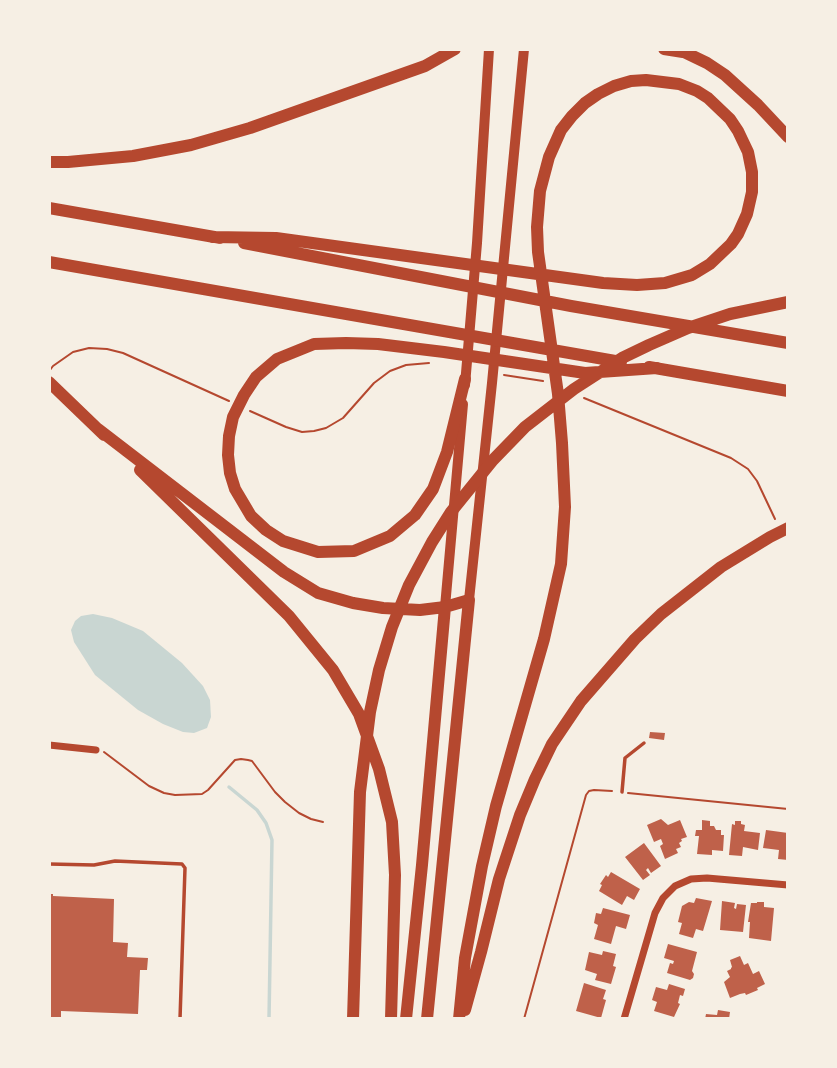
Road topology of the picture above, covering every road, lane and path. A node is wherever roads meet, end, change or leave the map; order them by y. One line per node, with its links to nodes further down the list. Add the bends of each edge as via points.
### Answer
1 (455, 49): 7 (highway, via 425,66 191,145 133,156)
2 (489, 49): 17 (main road)
3 (524, 49): 27 (main road)
4 (664, 49): 5 (highway)
5 (681, 51): 6 (highway, via 725,75)
6 (788, 137)
7 (49, 162)
8 (49, 208): 9 (highway)
9 (212, 237): 12 (highway); 19 (highway, via 276,238 603,283 665,283 692,275 738,234 750,204 752,181 748,152 738,131 718,106 697,91 655,80 617,85 572,116 552,147 538,205 538,252)
10 (49, 262): 14 (highway)
11 (788, 302): 38 (highway, via 688,328 596,373 508,444 451,512 401,603 370,712 360,792)
12 (788, 343)
13 (435, 364): 23 (path, via 390,371 343,418 314,431 286,427)
14 (657, 368): 20 (highway); 23 (highway, via 585,373 391,345 314,344 277,359 256,377)
15 (49, 371): 22 (path, via 73,352 107,349 123,352)
16 (500, 374): 19 (path, via 540,380)
17 (466, 379): 23 (highway, via 433,489 415,515 390,536 354,551 318,552 283,541 251,516 235,489 228,455); 28 (main road)
18 (51, 384): 24 (highway)
19 (555, 390): 42 (highway, via 564,479 561,564 482,866 465,958)
20 (788, 391)
21 (577, 395): 25 (path, via 731,458 757,481)
22 (229, 401)
23 (239, 406)
24 (98, 429): 28 (highway, via 317,593 383,608); 39 (highway, via 289,616 333,670 359,714 392,822)
25 (775, 520)
26 (788, 528): 42 (highway, via 713,573 661,614 581,701 552,744 520,815)
27 (469, 600): 28 (highway); 41 (highway)
28 (445, 607): 40 (highway)
29 (644, 743): 32 (lane, via 625,758)
30 (49, 745): 31 (street)
31 (96, 750): 34 (path, via 149,786 176,795 202,794 235,760 252,761 285,802)
32 (622, 792): 33 (path); 43 (path, via 594,790 586,794)
33 (788, 809)
34 (323, 822)
35 (49, 864): 37 (lane, via 182,864)
36 (788, 885): 44 (street, via 707,878 683,882 669,891 655,913)
37 (180, 1019)
38 (353, 1019)
39 (391, 1019)
40 (406, 1019)
41 (428, 1019)
42 (461, 1019)
43 (524, 1019)
44 (624, 1019)

